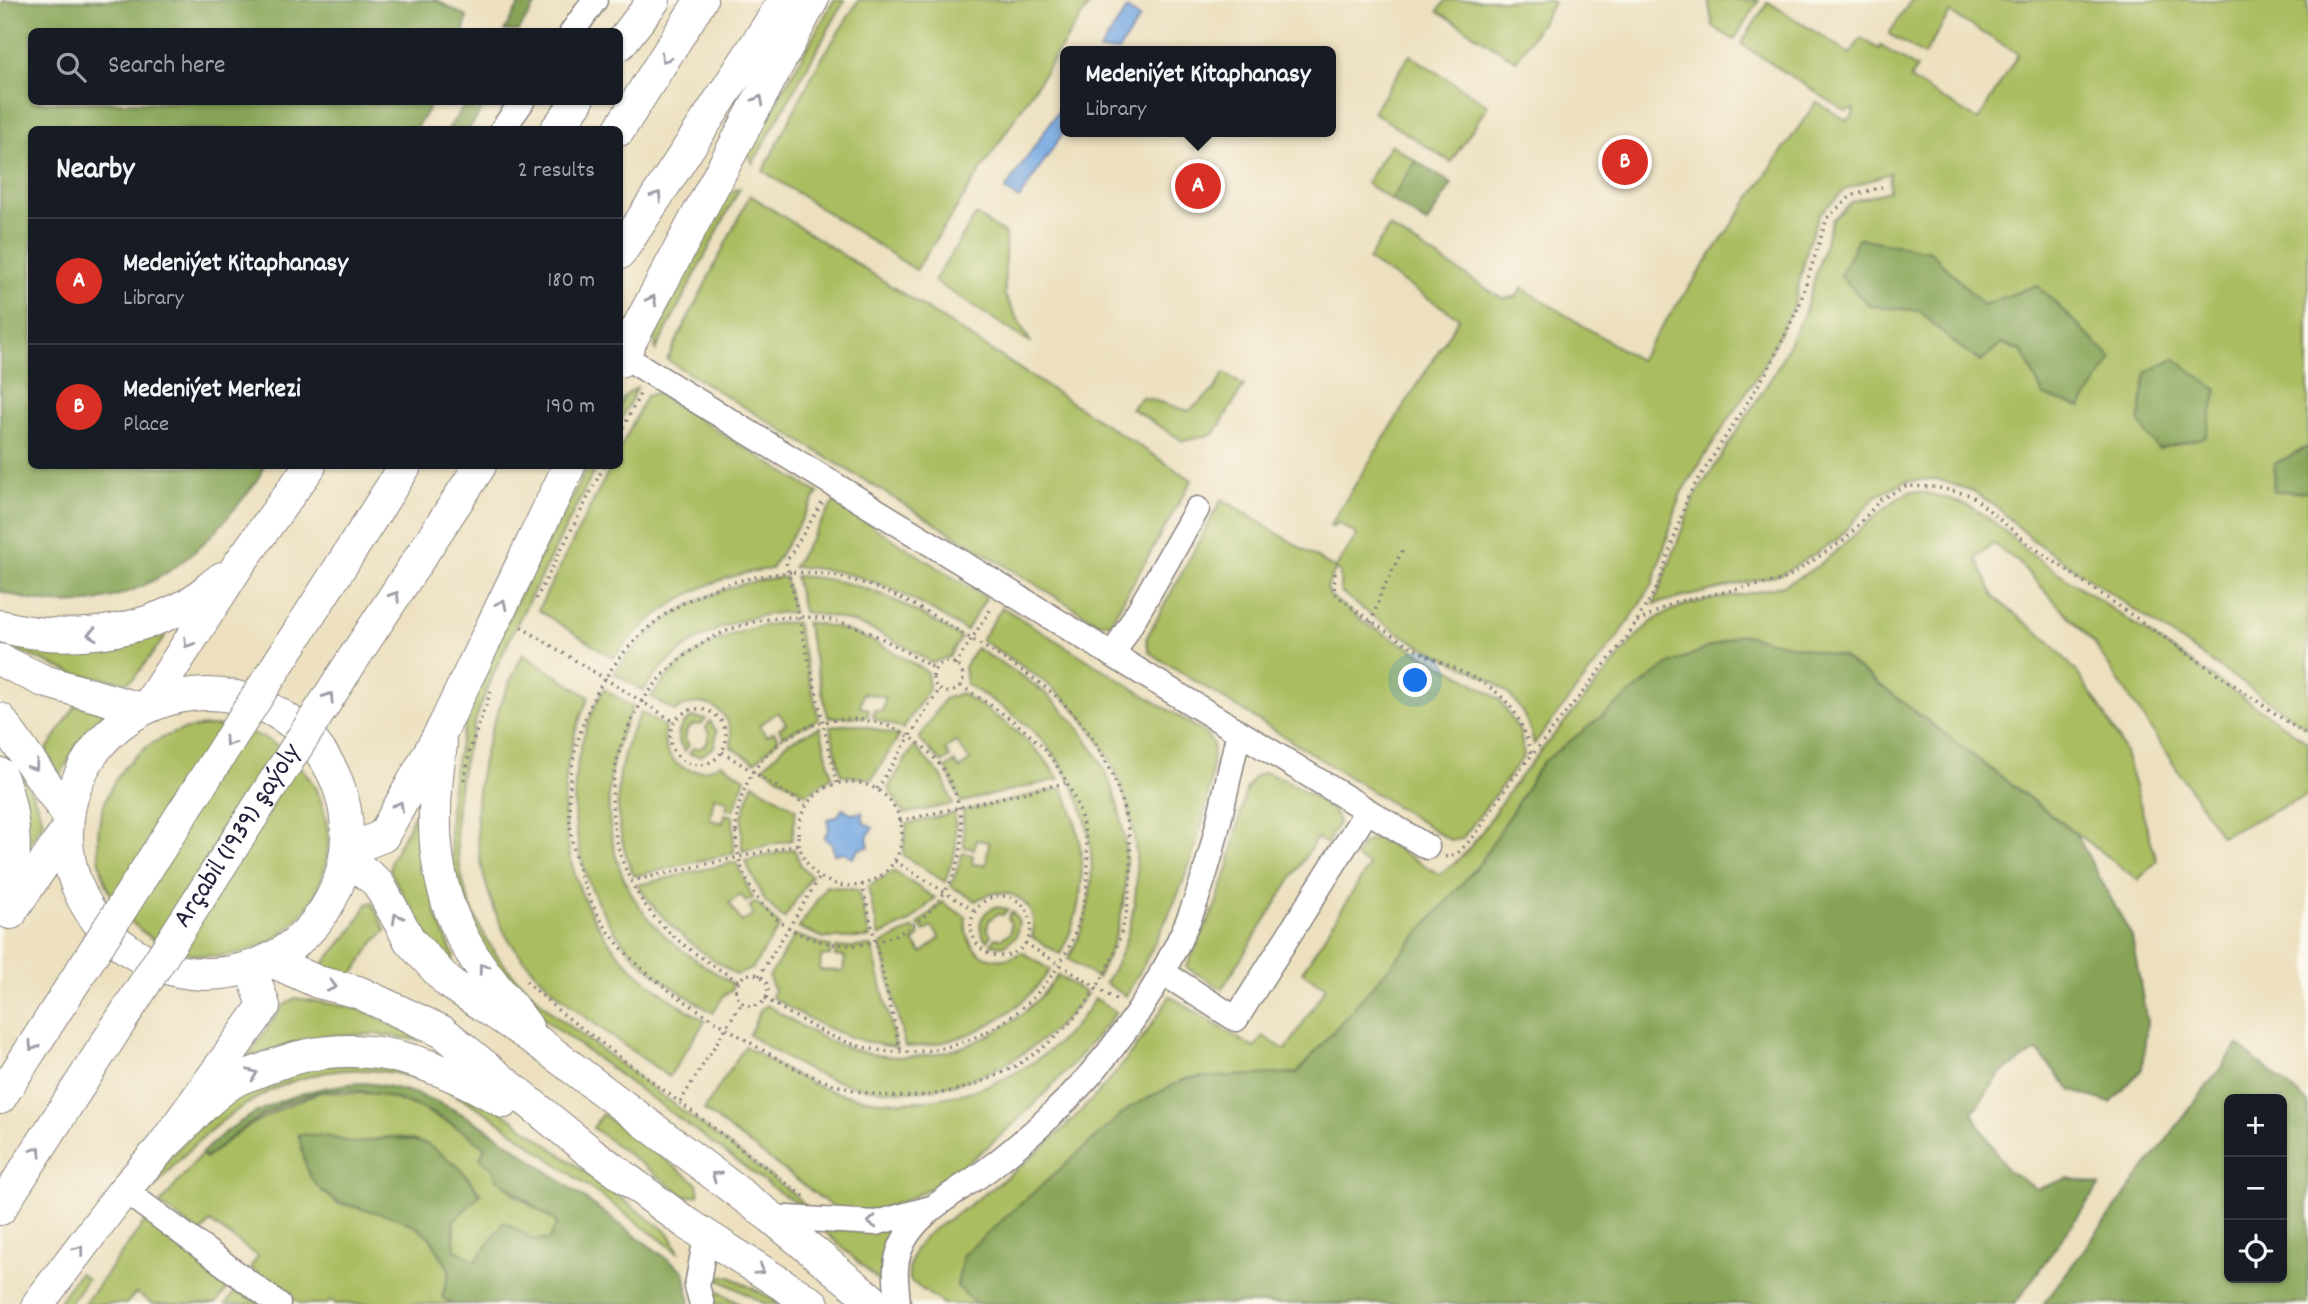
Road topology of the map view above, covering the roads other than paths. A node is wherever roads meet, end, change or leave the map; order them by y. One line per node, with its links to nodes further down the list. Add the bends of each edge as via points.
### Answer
1 (595, 0): 6 (street)
2 (654, 0): 7 (main road)
3 (701, 0): 12 (main road, one-way to 12)
4 (785, 0): 13 (main road, one-way to 4)
5 (811, 0): 14 (main road, one-way to 5)
6 (575, 28)
7 (623, 40)
8 (520, 105): 10 (street)
9 (575, 105): 11 (main road)
10 (505, 126)
11 (559, 126)
12 (622, 126)
13 (623, 248)
14 (623, 354)
15 (623, 359): 24 (street)
16 (306, 469): 20 (main road)
17 (403, 469): 39 (main road, one-way to 39, bridge)
18 (478, 469): 44 (main road, Arçabil (1939) şaýoly, one-way to 18, bridge)
19 (568, 469): 28 (main road, one-way to 19)
20 (291, 480): 22 (main road)
21 (1197, 509): 24 (street)
22 (239, 564): 23 (main road, one-way to 23, via 185,606 134,626 67,635 31,634); 26 (main road, one-way to 26)
23 (0, 626)
24 (1112, 655): 29 (street)
25 (0, 660): 26 (main road, via 44,681)
26 (144, 708): 32 (main road, via 100,742 78,776); 34 (main road, via 181,695 216,693 250,700 282,715 308,737 329,765 342,797)
27 (0, 719): 32 (main road, one-way to 32)
28 (443, 726): 34 (main road, one-way to 28, via 383,836); 38 (main road, one-way to 28, via 462,937 439,873 433,794)
29 (1239, 732): 31 (street); 37 (street, via 1203,878)
30 (0, 774): 35 (main road, via 12,822 14,856)
31 (1367, 811): 33 (street); 37 (street, via 1236,1019)
32 (66, 824): 35 (main road); 36 (main road, via 69,867 80,898 99,926 124,948 153,965 185,974 218,975)
33 (1426, 847)
34 (350, 854): 36 (main road, via 319,917 297,942); 38 (main road, one-way to 34, via 448,982 410,941 378,883)
35 (5, 922)
36 (260, 964): 40 (main road, via 264,1006); 41 (main road, one-way to 41, via 358,992 443,1032)
37 (1162, 972): 43 (street, via 1083,1083 1012,1150)
38 (538, 1042): 45 (main road, one-way to 38)
39 (0, 1098)
40 (162, 1147): 41 (main road, one-way to 41, via 233,1083 297,1055 333,1050 407,1058 464,1079); 42 (main road)
41 (589, 1151): 46 (main road)
42 (124, 1190): 47 (main road, one-way to 42); 48 (street)
43 (938, 1206): 45 (street, one-way to 45, via 876,1223); 52 (street, via 899,1249 895,1267)
44 (0, 1209)
45 (771, 1217): 51 (main road)
46 (706, 1236): 49 (street, via 697,1286); 50 (main road, one-way to 50)
47 (38, 1304)
48 (278, 1304)
49 (702, 1304)
50 (813, 1304)
51 (877, 1304)
52 (898, 1304)

